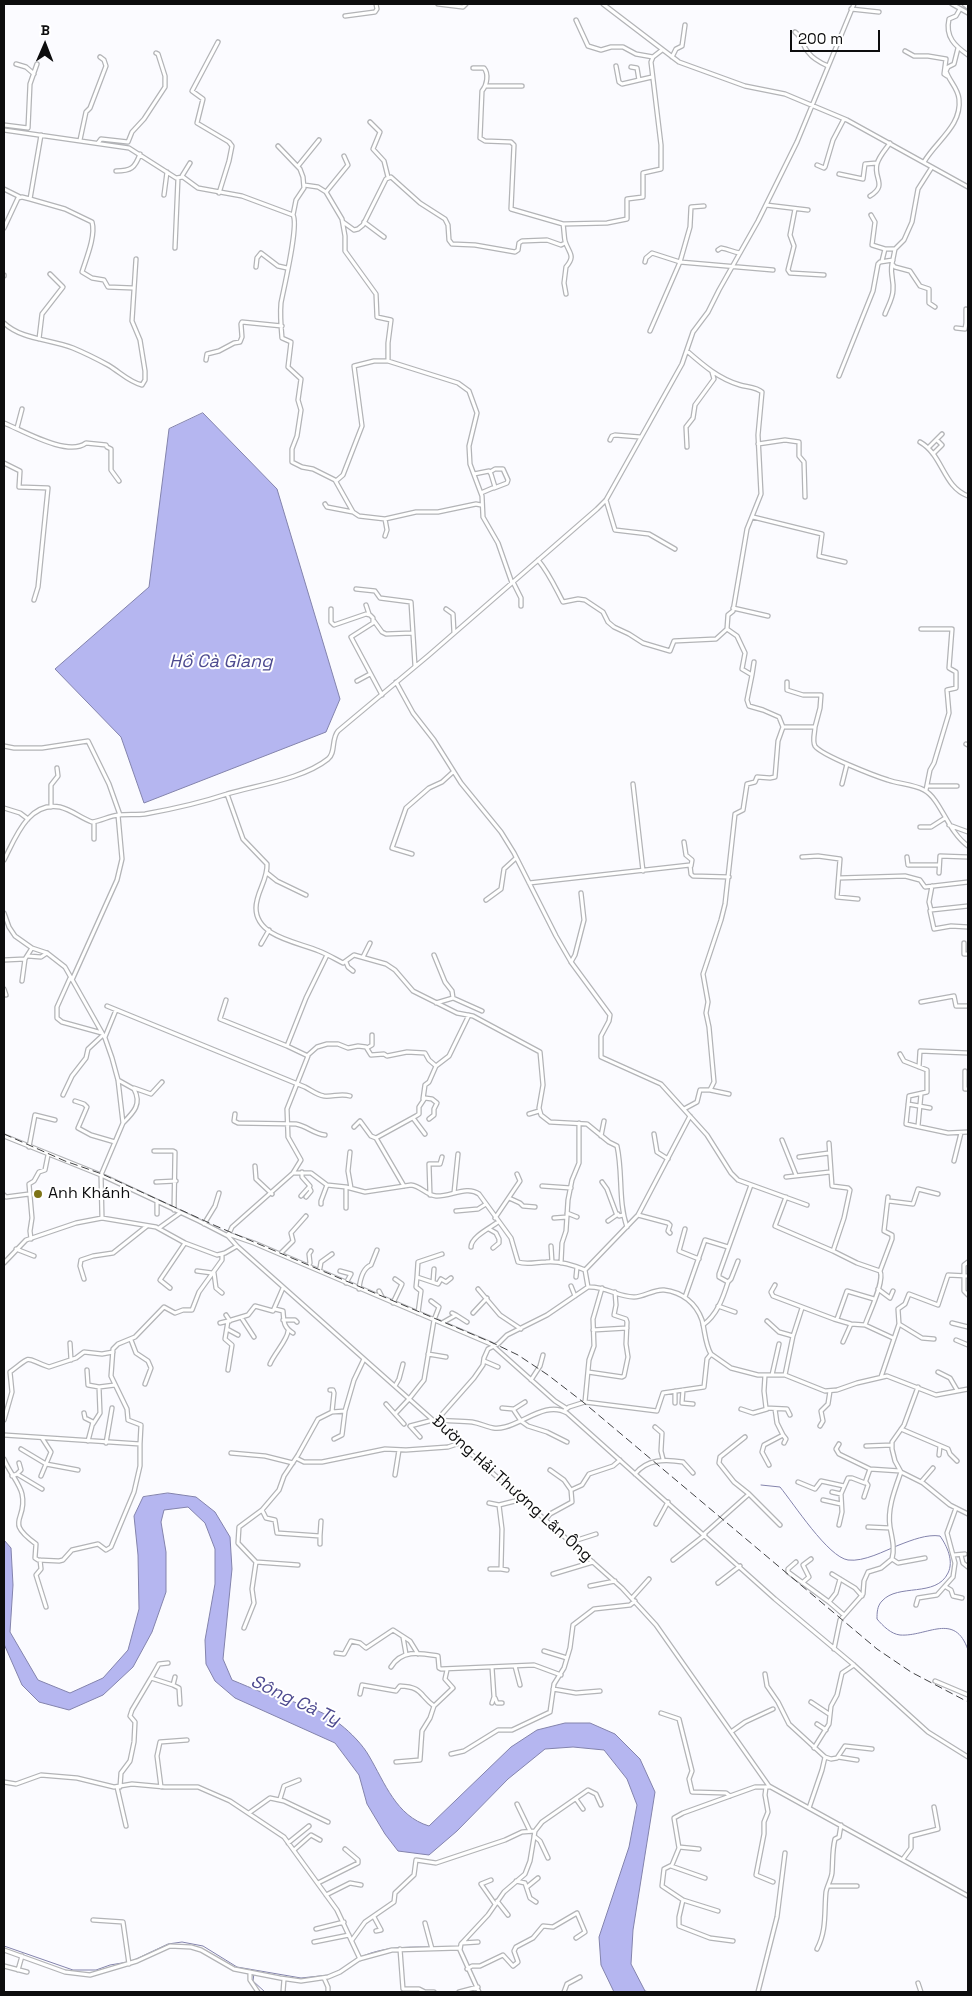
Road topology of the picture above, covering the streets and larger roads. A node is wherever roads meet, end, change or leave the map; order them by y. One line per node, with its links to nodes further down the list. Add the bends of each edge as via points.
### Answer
1 (376, 4): 13 (street, via 375,12)
2 (438, 4): 3 (street)
3 (466, 4)
4 (603, 4): 19 (street)
5 (854, 4): 10 (street)
6 (952, 4): 9 (street)
7 (964, 4): 8 (street)
8 (968, 6)
9 (960, 8): 12 (street); 18 (street, via 948,24 948,35)
10 (852, 9): 11 (street); 29 (street)
11 (879, 12)
12 (968, 13)
13 (345, 16)
14 (576, 20): 24 (street, via 588,46 601,50 623,48)
15 (685, 25): 25 (street, via 682,46)
16 (794, 32): 29 (street, via 802,39 807,51)
17 (218, 42): 66 (street, via 192,91 203,99 197,123 232,146)
18 (958, 48): 22 (street); 33 (street, via 954,64 947,68)
19 (662, 50): 24 (street); 25 (street)
20 (905, 51): 33 (street, via 914,56 946,59 944,74)
21 (156, 52): 46 (street, via 164,67 166,85 152,108 128,142 101,139)
22 (968, 55)
23 (100, 56): 44 (street, via 106,66 86,112)
24 (653, 57): 34 (street)
25 (672, 57): 38 (street, via 745,86 785,94)
26 (16, 64): 32 (street)
27 (37, 64): 32 (street)
28 (616, 66): 35 (street, via 620,83)
29 (828, 66): 38 (street)
30 (631, 67): 35 (street, via 637,68)
31 (473, 68): 36 (street, via 486,69)
32 (34, 74): 41 (street, via 28,128)
33 (948, 76): 51 (street, via 959,98 957,117 953,127)
34 (652, 77): 35 (street); 79 (street, via 661,170 642,173 643,197 627,199 627,219)
35 (639, 80)
36 (486, 86): 37 (street); 79 (street, via 482,91 480,138 513,143 511,209)
37 (522, 86)
38 (812, 105): 39 (street); 71 (street)
39 (844, 119): 47 (street); 54 (street, via 826,167)
40 (370, 122): 60 (street, via 380,132 373,148 384,161)
41 (4, 126)
42 (4, 130): 43 (street)
43 (41, 135): 44 (street); 70 (street)
44 (80, 140): 46 (street)
45 (319, 140): 55 (street)
46 (98, 143): 49 (street, via 129,148)
47 (890, 143): 51 (street); 53 (street)
48 (278, 146): 55 (street)
49 (140, 154): 57 (street, via 132,169); 58 (street)
50 (344, 156): 65 (street, via 348,164)
51 (924, 162): 56 (street)
52 (190, 163): 61 (street)
53 (877, 164): 59 (street, via 865,164 863,179); 68 (street, via 879,186)
54 (817, 165)
55 (298, 166): 62 (street)
56 (932, 167): 63 (street); 84 (street, via 917,192 905,238)
57 (116, 171)
58 (167, 172): 61 (street); 67 (street)
59 (839, 174)
60 (388, 177): 78 (street); 82 (street, via 395,178 420,203 445,219 452,244 515,252 522,241)
61 (180, 178): 66 (street, via 198,188); 83 (street)
62 (304, 185): 65 (street, via 318,186); 75 (street)
63 (968, 187)
64 (4, 189): 69 (street)
65 (326, 192): 77 (street)
66 (218, 193): 75 (street, via 242,196)
67 (164, 195)
68 (870, 196)
69 (20, 197): 70 (street); 80 (street)
70 (30, 200): 99 (street, via 65,209 92,222 91,249 82,272 104,280 108,287)
71 (766, 205): 73 (street); 87 (street)
72 (704, 206): 91 (street, via 691,207 690,227)
73 (795, 209): 74 (street); 98 (street, via 790,235 794,246 788,270 790,273)
74 (808, 210)
75 (293, 215): 95 (street, via 294,232)
76 (871, 215): 85 (street, via 876,222 872,245)
77 (342, 222): 78 (street, via 356,230); 112 (street, via 345,251 376,294 377,317 391,321)
78 (364, 222): 81 (street)
79 (563, 224): 82 (street)
80 (4, 228)
81 (384, 237)
82 (565, 243): 100 (street, via 571,258 566,267)
83 (175, 248)
84 (895, 248): 85 (street); 92 (street)
85 (885, 249): 89 (street)
86 (718, 250): 87 (street)
87 (740, 253): 94 (street)
88 (136, 259): 99 (street)
89 (882, 261): 92 (street); 114 (street, via 878,264 873,291)
90 (645, 262): 91 (street, via 652,254)
91 (680, 262): 94 (street); 108 (street)
92 (893, 262): 101 (street, via 894,266 910,271 920,286 929,289 929,303); 103 (street, via 892,297)
93 (256, 267): 95 (street, via 258,255 263,253 275,264)
94 (732, 267): 96 (street); 110 (street, via 707,314 693,332)
95 (287, 268): 106 (street, via 281,304)
96 (773, 270)
97 (50, 274): 109 (street, via 63,286 42,314)
98 (824, 275)
99 (133, 288): 109 (street, via 132,323 140,340 145,371 142,385 74,348)
100 (566, 294)
101 (935, 307)
102 (966, 309): 105 (street)
103 (886, 314)
104 (4, 323): 109 (street)
105 (967, 323): 107 (street, via 965,329)
106 (282, 326): 111 (street, via 242,322 240,342 207,354); 131 (street, via 282,339 292,342 288,367 300,379 298,400 301,408 292,461)
107 (956, 328)
108 (650, 331)
109 (39, 339)
110 (688, 352): 113 (street); 119 (street)
111 (206, 360)
112 (388, 361): 129 (street, via 458,383 469,390 477,413 469,446); 131 (street, via 354,367 362,426 343,475)
113 (711, 371): 123 (street, via 735,384 761,391); 124 (street, via 714,379 694,405 693,418 686,427)
114 (839, 376)
115 (22, 409): 117 (street)
116 (4, 423): 117 (street)
117 (17, 428): 130 (street, via 65,447 79,447 87,443 106,445 111,449 111,470)
118 (942, 434): 121 (street)
119 (640, 437): 120 (street, via 615,435); 136 (street)
120 (610, 440)
121 (937, 440): 125 (street); 126 (street, via 942,446)
122 (920, 442): 125 (street)
123 (758, 444): 135 (street, via 785,440 799,442 799,456 804,462); 140 (street, via 761,494)
124 (687, 447)
125 (928, 448): 126 (street)
126 (933, 454): 134 (street, via 954,488)
127 (4, 463): 148 (street, via 20,471 19,487 48,489)
128 (490, 472): 129 (street); 132 (street); 132 (street, via 503,469 508,480)
129 (474, 474): 133 (street)
130 (119, 481)
131 (336, 481): 139 (street)
132 (494, 488): 133 (street)
133 (481, 493): 138 (street)
134 (968, 496)
135 (804, 497)
136 (606, 500): 143 (street, via 615,530 649,534); 144 (street)
137 (325, 504): 139 (street, via 326,507)
138 (481, 504): 141 (street); 146 (street, via 483,517 498,543)
139 (353, 512): 141 (street, via 359,516)
140 (753, 517): 145 (street, via 822,534 818,556); 151 (street, via 747,529)
141 (385, 519): 142 (street)
142 (385, 536)
143 (675, 549)
144 (538, 560): 146 (street); 157 (street, via 563,602 585,600 603,612 611,625 650,645 670,651 674,641 716,639)
145 (845, 562)
146 (512, 583): 150 (street, via 521,598); 160 (street)
147 (356, 589): 159 (street, via 375,591 380,598 410,602)
148 (34, 600)
149 (366, 605): 154 (street)
150 (521, 606)
151 (733, 608): 155 (street); 157 (street, via 728,615)
152 (331, 609): 154 (street, via 334,625)
153 (446, 609): 160 (street, via 453,614)
154 (368, 614): 156 (street)
155 (768, 616)
156 (374, 620): 159 (street, via 384,634); 163 (street, via 351,637)
157 (727, 628): 164 (street, via 737,636 745,653 742,669)
158 (921, 629): 178 (street, via 952,629 948,668 956,672 957,677 956,688 947,690 949,713)
159 (412, 633): 162 (street)
160 (454, 633): 162 (street)
161 (754, 662): 164 (street)
162 (415, 666): 166 (street)
163 (370, 674): 165 (street); 168 (street)
164 (752, 675): 169 (street, via 748,706 779,717)
165 (357, 681)
166 (396, 682): 168 (street); 174 (street)
167 (787, 682): 170 (street, via 787,690 803,695 820,695)
168 (382, 695): 179 (street, via 336,733 330,758 287,777)
169 (783, 727): 170 (street); 203 (street, via 778,742 775,777 757,777 754,783 748,784 743,810 735,814)
170 (815, 727): 172 (street, via 816,747)
171 (4, 746): 182 (street, via 42,748 88,741 109,784)
172 (847, 764): 176 (street); 178 (street, via 888,780)
173 (57, 768): 180 (street, via 58,776 51,785)
174 (453, 772): 192 (street, via 428,788 404,811 392,848); 196 (street, via 501,832)
175 (633, 784): 200 (street)
176 (842, 784)
177 (957, 786): 178 (street)
178 (926, 788): 183 (street)
179 (227, 794): 182 (street, via 213,800 153,812); 201 (street, via 243,839 266,862)
180 (51, 807): 184 (street); 185 (street, via 66,809)
181 (4, 808): 184 (street)
182 (119, 815): 185 (street); 232 (street, via 122,859 117,880)
183 (945, 818): 186 (street); 187 (street, via 932,827)
184 (28, 819): 197 (street)
185 (94, 822): 189 (street)
186 (948, 824): 188 (street); 191 (street)
187 (920, 827)
188 (968, 832)
189 (94, 839)
190 (684, 842): 199 (street, via 686,855 692,860)
191 (968, 846)
192 (412, 854)
193 (802, 856): 204 (street, via 840,859)
194 (968, 856): 198 (street, via 940,856)
195 (907, 857): 198 (street, via 908,865)
196 (516, 858): 206 (street); 211 (street, via 504,869 500,891)
197 (4, 860)
198 (939, 865): 202 (street)
199 (691, 866): 200 (street); 203 (street, via 690,874 693,876)
200 (643, 870): 206 (street)
201 (266, 873): 209 (street); 216 (street, via 256,907 258,920)
202 (939, 873)
203 (729, 877): 260 (street, via 721,920 703,974 714,1072)
204 (840, 878): 207 (street, via 905,876 920,880 924,886); 210 (street, via 838,898)
205 (968, 882): 207 (street)
206 (529, 883): 230 (street)
207 (932, 886): 213 (street)
208 (581, 893): 230 (street, via 584,920)
209 (306, 896)
210 (858, 899)
211 (486, 900)
212 (968, 906): 213 (street)
213 (930, 910): 215 (street, via 934,929)
214 (4, 913): 220 (street, via 12,932)
215 (968, 927)
216 (269, 930): 219 (street); 224 (street)
217 (964, 942): 223 (street, via 964,954)
218 (370, 943): 226 (street)
219 (261, 944)
220 (32, 948): 221 (street); 225 (street)
221 (47, 953): 225 (street, via 40,957); 232 (street, via 63,964)
222 (434, 954): 236 (street)
223 (968, 954)
224 (327, 955): 229 (street); 247 (street)
225 (28, 956): 227 (street)
226 (363, 956): 229 (street, via 352,956); 239 (street, via 390,966 414,991)
227 (25, 959): 228 (street); 233 (street)
228 (4, 960)
229 (346, 962): 231 (street)
230 (572, 962): 270 (street, via 610,1015 601,1036 601,1057 661,1084)
231 (353, 971)
232 (71, 979): 245 (street); 245 (street, via 57,1007 57,1018)
233 (22, 981)
234 (4, 989): 235 (street)
235 (6, 995)
236 (453, 998): 239 (street); 243 (street)
237 (226, 1000): 247 (street, via 220,1019)
238 (921, 1002): 241 (street, via 954,996 956,1006)
239 (436, 1003): 244 (street)
240 (107, 1006): 242 (street)
241 (968, 1006)
242 (116, 1010): 245 (street); 257 (street)
243 (482, 1011)
244 (470, 1015): 252 (street, via 449,1056); 271 (street, via 540,1052 543,1085)
245 (103, 1035): 255 (street); 263 (street, via 88,1049 86,1058)
246 (372, 1035): 248 (street, via 372,1045)
247 (287, 1046): 251 (street)
248 (367, 1048): 251 (street, via 327,1044); 252 (street, via 370,1055 425,1053)
249 (968, 1053): 253 (street, via 920,1051)
250 (900, 1054): 253 (street)
251 (308, 1055): 257 (street)
252 (436, 1066): 265 (street, via 425,1085)
253 (919, 1068): 262 (street, via 928,1070 928,1090)
254 (965, 1071): 259 (street, via 965,1088)
255 (118, 1080): 258 (street); 279 (street)
256 (162, 1082): 258 (street, via 151,1094)
257 (297, 1084): 264 (street, via 321,1095); 280 (street, via 287,1108)
258 (132, 1087): 279 (street, via 137,1094 138,1107)
259 (968, 1089)
260 (710, 1090): 261 (street); 270 (street, via 701,1090 697,1102)
261 (729, 1094)
262 (922, 1094): 267 (street, via 910,1095); 268 (street)
263 (63, 1095)
264 (350, 1096)
265 (424, 1099): 275 (street); 276 (street, via 437,1103 434,1115)
266 (75, 1101): 293 (street, via 87,1107 78,1128)
267 (908, 1104): 268 (street); 283 (street, via 906,1124)
268 (920, 1106): 269 (street); 283 (street)
269 (930, 1108)
270 (684, 1109): 274 (street)
271 (539, 1111): 273 (street); 281 (street, via 550,1122)
272 (234, 1114): 280 (street, via 234,1121 238,1122)
273 (529, 1114)
274 (690, 1116): 303 (street); 317 (street, via 707,1135 731,1173)
275 (413, 1118): 286 (street); 291 (street)
276 (429, 1118)
277 (55, 1120): 295 (street, via 35,1115)
278 (604, 1121): 290 (street)
279 (123, 1123): 293 (street)
280 (288, 1123): 289 (street, via 303,1125); 308 (street, via 288,1137 301,1160)
281 (579, 1123): 290 (street, via 588,1124); 322 (street, via 579,1163)
282 (354, 1126): 291 (street, via 360,1122)
283 (918, 1126): 285 (street)
284 (968, 1132): 285 (street)
285 (961, 1133): 304 (street)
286 (425, 1134)
287 (654, 1134): 303 (street, via 657,1152)
288 (4, 1136): 295 (street)
289 (326, 1136)
290 (601, 1136): 342 (street, via 617,1147)
291 (376, 1138): 319 (street)
292 (782, 1140): 311 (street)
293 (116, 1142): 310 (street)
294 (829, 1143): 298 (street)
295 (29, 1147): 300 (street)
296 (154, 1151): 313 (street, via 175,1152)
297 (350, 1152): 321 (street, via 348,1171)
298 (829, 1153): 302 (street); 307 (street)
299 (458, 1154): 324 (street)
300 (48, 1155): 310 (street); 325 (street, via 46,1170 39,1172 29,1184)
301 (442, 1157): 328 (street, via 440,1164 429,1164)
302 (800, 1157)
303 (668, 1159): 346 (street)
304 (954, 1161)
305 (255, 1166): 326 (street, via 256,1180)
306 (302, 1172): 308 (street); 316 (street, via 313,1174); 329 (street, via 302,1178 309,1184)
307 (830, 1172): 311 (street); 372 (street, via 832,1186 850,1190)
308 (293, 1174): 326 (street)
309 (517, 1174): 332 (street, via 520,1181)
310 (101, 1175): 333 (street); 349 (street)
311 (796, 1175): 312 (street)
312 (786, 1177)
313 (176, 1181): 314 (street); 339 (street)
314 (156, 1182)
315 (602, 1182): 345 (street)
316 (327, 1185): 318 (street); 334 (street)
317 (751, 1185): 331 (street); 367 (street)
318 (346, 1186): 321 (street); 338 (street)
319 (404, 1186): 321 (street, via 367,1192); 328 (street, via 416,1186)
320 (542, 1186): 322 (street)
321 (351, 1188)
322 (571, 1188): 344 (street)
323 (220, 1193): 354 (street)
324 (454, 1193): 328 (street); 335 (street, via 474,1191)
325 (29, 1194): 330 (street); 362 (street)
326 (272, 1194): 361 (street, via 232,1227)
327 (938, 1194): 391 (street, via 918,1189 913,1204 888,1199 884,1231 892,1235 892,1239)
328 (430, 1195)
329 (304, 1196)
330 (4, 1197)
331 (786, 1197): 336 (street); 372 (street, via 775,1226)
332 (509, 1198): 337 (street, via 523,1206); 350 (street)
333 (157, 1202): 339 (street); 343 (street)
334 (321, 1204)
335 (486, 1204): 340 (street, via 478,1209); 350 (street)
336 (808, 1205)
337 (535, 1207)
338 (346, 1208)
339 (174, 1210): 341 (street)
340 (456, 1211)
341 (180, 1213): 354 (street); 357 (street)
342 (622, 1213): 345 (street); 356 (street)
343 (157, 1214)
344 (567, 1215): 348 (street); 351 (street); 383 (street)
345 (618, 1215): 352 (street)
346 (638, 1215): 356 (street); 360 (street, via 668,1223)
347 (306, 1216): 374 (street, via 291,1233 292,1241)
348 (577, 1217)
349 (102, 1218): 355 (street); 362 (street, via 76,1223)
350 (495, 1218): 353 (street)
351 (554, 1218)
352 (608, 1221)
353 (498, 1222): 358 (street); 380 (street, via 511,1238 518,1262)
354 (204, 1224): 361 (street)
355 (148, 1226): 357 (street); 398 (street, via 113,1253 80,1261)
356 (627, 1227): 388 (street)
357 (158, 1228): 363 (street)
358 (489, 1229): 366 (street, via 477,1235); 368 (street, via 500,1239)
359 (686, 1229): 378 (street, via 679,1251)
360 (670, 1233)
361 (228, 1235): 364 (street, Đường Hải Thượng Lãn Ông); 374 (street)
362 (31, 1239): 369 (street)
363 (185, 1243): 373 (street); 406 (street, via 160,1280)
364 (237, 1246): 373 (street); 407 (street, Đường Hải Thượng Lãn Ông)
365 (552, 1246): 380 (street)
366 (471, 1247)
367 (728, 1247): 378 (street, via 705,1240); 401 (street, via 718,1276)
368 (493, 1248)
369 (16, 1249): 377 (street); 382 (street)
370 (377, 1250): 409 (street)
371 (312, 1251): 384 (street)
372 (833, 1251): 391 (street, via 857,1264)
373 (222, 1254): 392 (street, via 222,1260)
374 (280, 1254): 384 (street)
375 (332, 1254): 387 (street)
376 (442, 1254): 395 (street, via 418,1262)
377 (34, 1256)
378 (699, 1259): 418 (street)
379 (738, 1261): 401 (street)
380 (552, 1262): 383 (street)
381 (968, 1262): 393 (street, via 964,1266)
382 (4, 1263)
383 (561, 1263): 385 (street)
384 (308, 1266): 387 (street)
385 (577, 1267): 388 (street); 396 (street)
386 (434, 1269): 400 (street)
387 (317, 1270): 402 (street)
388 (585, 1270): 405 (street)
389 (197, 1271): 392 (street)
390 (340, 1271): 402 (street, via 352,1274)
391 (880, 1271): 411 (street)
392 (213, 1273): 415 (street, via 216,1288); 458 (street, via 192,1310 175,1313 164,1307)
393 (964, 1276): 394 (street); 416 (street, via 964,1291); 444 (street, via 948,1275 938,1305 909,1294 905,1304 898,1309)
394 (968, 1276)
395 (417, 1277): 400 (street); 428 (street, via 416,1287 421,1291)
396 (576, 1277)
397 (450, 1278): 400 (street, via 446,1282 441,1279 438,1284)
398 (84, 1279)
399 (395, 1279): 423 (street, via 402,1284)
400 (433, 1282)
401 (728, 1282): 424 (street)
402 (346, 1283): 409 (street)
403 (774, 1285): 425 (street, via 772,1295)
404 (571, 1286): 417 (street)
405 (588, 1287): 408 (street); 417 (street)
406 (170, 1288)
407 (283, 1288): 426 (street); 470 (street, Đường Hải Thượng Lãn Ông)
408 (602, 1288): 414 (street); 451 (street)
409 (358, 1289): 419 (street)
410 (478, 1289): 420 (street)
411 (878, 1289): 413 (street, via 890,1298); 421 (street)
412 (378, 1291): 419 (street)
413 (893, 1291)
414 (615, 1292): 418 (street, via 633,1297 661,1290); 448 (street, via 614,1315 626,1319)
415 (222, 1293)
416 (968, 1295)
417 (575, 1296): 449 (street)
418 (685, 1297): 445 (street, via 692,1302)
419 (382, 1298): 423 (street)
420 (487, 1298): 429 (street); 449 (street, via 500,1315)
421 (874, 1298): 432 (street, via 847,1291); 443 (street)
422 (430, 1300): 434 (street, via 439,1307)
423 (393, 1302): 428 (street)
424 (718, 1306): 427 (street); 445 (street)
425 (802, 1308): 432 (street); 454 (street)
426 (275, 1309): 431 (street, via 271,1311 255,1306 248,1315); 433 (street, via 283,1311)
427 (735, 1312)
428 (418, 1313): 434 (street)
429 (474, 1313)
430 (226, 1315): 435 (street)
431 (241, 1317): 435 (street); 455 (street)
432 (838, 1319): 442 (street)
433 (283, 1320): 437 (street); 450 (street)
434 (434, 1320): 440 (street); 466 (street)
435 (229, 1321): 439 (street); 447 (street)
436 (767, 1321): 454 (street, via 779,1332)
437 (297, 1322)
438 (467, 1322): 440 (street, via 454,1314)
439 (220, 1323)
440 (441, 1323): 464 (street)
441 (952, 1323): 446 (street)
442 (852, 1324): 443 (street); 460 (street)
443 (865, 1324): 456 (street)
444 (899, 1324): 456 (street); 457 (street, via 922,1338)
445 (702, 1325): 467 (street)
446 (968, 1327)
447 (228, 1328): 453 (street); 477 (street, via 225,1339 232,1345)
448 (627, 1328): 451 (street); 478 (street, via 628,1357 624,1377)
449 (521, 1329): 464 (street)
450 (288, 1330): 452 (street); 473 (street, via 288,1336)
451 (593, 1330): 478 (street, via 594,1346)
452 (293, 1333)
453 (238, 1335)
454 (793, 1336): 482 (street)
455 (254, 1337)
456 (893, 1338): 483 (street)
457 (934, 1339)
458 (131, 1340): 465 (street, via 118,1344); 485 (street, via 136,1352 150,1364)
459 (956, 1340): 463 (street)
460 (843, 1342)
461 (70, 1343): 471 (street)
462 (780, 1344): 481 (street)
463 (968, 1345)
464 (492, 1346): 472 (street, via 485,1353); 484 (street)
465 (113, 1352): 471 (street, via 84,1352); 486 (street, via 111,1374)
466 (428, 1354): 469 (street); 496 (street, via 424,1380)
467 (711, 1354): 480 (street, via 731,1368); 491 (street, via 707,1359 704,1387)
468 (543, 1355): 484 (street)
469 (446, 1357)
470 (364, 1359): 487 (street, Đường Hải Thượng Lãn Ông); 509 (street)
471 (71, 1360): 514 (street, via 49,1367 29,1358 10,1372 12,1392)
472 (484, 1361): 475 (street); 515 (street, via 474,1378)
473 (270, 1364)
474 (403, 1364): 487 (street)
475 (498, 1367)
476 (87, 1370): 488 (street, via 88,1385)
477 (228, 1370)
478 (588, 1372): 498 (street)
479 (938, 1372): 492 (street, via 950,1378)
480 (765, 1375): 481 (street); 504 (street)
481 (772, 1375): 482 (street)
482 (785, 1375): 495 (street, via 819,1390)
483 (881, 1377): 489 (street, via 891,1376); 495 (street)
484 (531, 1380): 508 (street)
485 (145, 1384)
486 (115, 1386): 488 (street); 534 (street, via 127,1409 128,1420 141,1425)
487 (395, 1386): 496 (street, Đường Hải Thượng Lãn Ông)
488 (99, 1387): 517 (street, via 100,1413)
489 (918, 1387): 492 (street, via 938,1395); 521 (street)
490 (330, 1390): 510 (street, via 334,1393)
491 (683, 1390): 494 (street); 501 (street, via 682,1403)
492 (957, 1390): 493 (street)
493 (968, 1390)
494 (675, 1391): 498 (street, via 662,1394 656,1411); 499 (street)
495 (830, 1391): 519 (street, via 828,1404 821,1411 824,1421)
496 (409, 1399): 512 (street); 515 (street, Đường Hải Thượng Lãn Ông)
497 (525, 1402): 505 (street)
498 (585, 1402): 508 (street)
499 (675, 1402)
500 (386, 1404): 512 (street)
501 (693, 1404)
502 (112, 1408): 531 (street)
503 (502, 1408): 505 (street)
504 (767, 1408): 506 (street, via 753,1413); 507 (street)
505 (514, 1409): 516 (street)
506 (741, 1409)
507 (775, 1409): 513 (street, via 787,1409); 523 (street)
508 (565, 1410): 516 (street, via 556,1408); 547 (street)
509 (345, 1411): 510 (street); 528 (street, via 342,1436)
510 (332, 1412): 544 (street, via 318,1419)
511 (84, 1413): 517 (street)
512 (395, 1414): 518 (street)
513 (790, 1415)
514 (4, 1420)
515 (435, 1421): 516 (street, via 472,1422 494,1430); 524 (street, via 410,1426); 532 (street, Đường Hải Thượng Lãn Ông)
516 (521, 1421): 530 (street)
517 (93, 1424): 529 (street)
518 (404, 1424)
519 (820, 1426)
520 (654, 1427): 546 (street, via 662,1433)
521 (901, 1429): 537 (street); 538 (street)
522 (4, 1435): 526 (street)
523 (783, 1435): 533 (street); 552 (street, via 763,1448)
524 (420, 1437)
525 (745, 1437): 571 (street, via 718,1461 734,1482)
526 (41, 1438): 527 (street); 536 (street)
527 (53, 1438): 529 (street); 536 (street)
528 (334, 1438)
529 (88, 1441): 531 (street)
530 (567, 1442)
531 (106, 1443): 534 (street)
532 (460, 1443): 541 (street, via 448,1447); 574 (street, Đường Hải Thượng Lãn Ông)
533 (784, 1443)
534 (140, 1444): 599 (street, via 140,1466 134,1492 111,1547 108,1550 99,1544 70,1552 61,1561)
535 (839, 1444): 554 (street, via 836,1449 839,1454)
536 (47, 1445): 551 (street, via 51,1452)
537 (892, 1445): 539 (street); 557 (street, via 894,1461)
538 (940, 1445): 543 (street); 548 (street, via 949,1450)
539 (866, 1446)
540 (21, 1449): 551 (street)
541 (399, 1450): 544 (street, via 372,1451 322,1462); 560 (street)
542 (231, 1453): 549 (street)
543 (939, 1455)
544 (296, 1458): 549 (street)
545 (4, 1459): 562 (street)
546 (663, 1459): 558 (street, via 683,1462); 561 (street, via 641,1467)
547 (620, 1460): 561 (street); 569 (street, via 613,1466 588,1474 582,1485)
548 (957, 1461)
549 (293, 1462): 581 (street, via 279,1490)
550 (19, 1463): 559 (street, via 21,1470)
551 (46, 1464): 555 (street); 563 (street)
552 (769, 1465)
553 (933, 1468): 566 (street)
554 (870, 1469): 557 (street); 565 (street)
555 (78, 1470)
556 (550, 1470): 569 (street)
557 (900, 1472): 566 (street); 589 (street, via 893,1494)
558 (692, 1473)
559 (17, 1474): 562 (street); 568 (street)
560 (395, 1474)
561 (635, 1474): 576 (street)
562 (12, 1476): 599 (street, via 22,1494 19,1527 22,1534 36,1544 34,1557)
563 (41, 1476)
564 (798, 1482): 567 (street, via 815,1490 821,1481)
565 (866, 1482): 567 (street, via 848,1478); 573 (street)
566 (921, 1482): 580 (street)
567 (844, 1486): 572 (street)
568 (42, 1489)
569 (571, 1490): 583 (street, via 572,1502 550,1514)
570 (832, 1492): 572 (street)
571 (749, 1494): 586 (street); 591 (street)
572 (841, 1494): 578 (street)
573 (864, 1497)
574 (523, 1499): 579 (street); 583 (street, Đường Hải Thượng Lãn Ông)
575 (823, 1500): 578 (street)
576 (668, 1502): 585 (street); 591 (street)
577 (489, 1503): 579 (street)
578 (842, 1504): 587 (street)
579 (499, 1505): 608 (street)
580 (956, 1508): 582 (street); 595 (street, via 947,1533)
581 (262, 1510): 592 (street, via 266,1518 275,1520 277,1533); 601 (street, via 240,1525 238,1533 240,1546)
582 (968, 1514)
583 (546, 1520): 593 (street, Đường Hải Thượng Lãn Ông)
584 (322, 1521): 592 (street)
585 (656, 1524)
586 (780, 1525)
587 (839, 1525)
588 (868, 1528): 589 (street)
589 (890, 1528): 598 (street, via 893,1535)
590 (596, 1534): 593 (street)
591 (704, 1535): 600 (street); 605 (street)
592 (320, 1536): 594 (street)
593 (571, 1542): 602 (street, Đường Hải Thượng Lãn Ông)
594 (320, 1544)
595 (954, 1555): 606 (street, via 963,1554 963,1563); 618 (street, via 954,1573)
596 (925, 1558): 598 (street, via 898,1563)
597 (811, 1559): 616 (street, via 803,1566 809,1577)
598 (892, 1559): 619 (street, via 868,1572)
599 (40, 1560): 624 (street, via 41,1569 36,1575)
600 (673, 1560)
601 (256, 1562): 604 (street); 626 (street, via 252,1589 254,1603)
602 (594, 1562): 610 (street); 614 (street, Đường Hải Thượng Lãn Ông)
603 (796, 1562): 616 (street, via 787,1571)
604 (298, 1565)
605 (740, 1566): 615 (street); 628 (street)
606 (968, 1567)
607 (490, 1569): 608 (street)
608 (501, 1569): 609 (street)
609 (507, 1570)
610 (553, 1574)
611 (832, 1574): 613 (street)
612 (649, 1579): 621 (street)
613 (840, 1579): 619 (street); 622 (street)
614 (615, 1581): 617 (street); 621 (street, Đường Hải Thượng Lãn Ông)
615 (718, 1583)
616 (802, 1583): 622 (street)
617 (590, 1586)
618 (946, 1586): 620 (street, via 953,1596); 623 (street, via 937,1595 917,1599)
619 (862, 1596): 625 (street)
620 (962, 1598)
621 (633, 1600): 633 (street, via 630,1605 596,1609 574,1624); 662 (street, Đường Hải Thượng Lãn Ông, via 656,1625)
622 (829, 1602): 625 (street)
623 (916, 1605)
624 (46, 1607)
625 (844, 1615): 628 (street)
626 (244, 1628)
627 (403, 1637): 630 (street, via 393,1630 366,1648 351,1641 344,1654); 631 (street); 632 (street, via 410,1641)
628 (834, 1649): 635 (street)
629 (544, 1650): 633 (street)
630 (336, 1653)
631 (406, 1654): 632 (street); 637 (street, via 395,1660)
632 (418, 1654): 639 (street, via 438,1656 439,1668)
633 (567, 1658): 641 (street)
634 (168, 1663): 643 (street, via 158,1664)
635 (854, 1665): 659 (street, via 842,1673); 669 (street, via 931,1734)
636 (515, 1666): 638 (street); 641 (street, via 537,1665); 646 (street)
637 (391, 1667)
638 (492, 1667): 639 (street); 651 (street)
639 (448, 1669): 656 (street, via 446,1678 452,1689)
640 (765, 1674): 664 (street, via 767,1686 789,1724)
641 (561, 1675): 647 (street, via 554,1682)
642 (175, 1677): 645 (street)
643 (151, 1678): 645 (street); 674 (street, via 130,1713 134,1722 134,1742 130,1761 121,1772)
644 (935, 1681): 650 (street)
645 (174, 1685): 655 (street, via 179,1688)
646 (520, 1685)
647 (553, 1689): 648 (street, via 576,1693); 666 (street, via 550,1712 512,1730 498,1730 464,1752)
648 (600, 1691)
649 (360, 1694): 656 (street, via 362,1685 396,1690 404,1686 417,1689)
650 (968, 1695)
651 (494, 1697): 653 (street); 654 (street, via 497,1703)
652 (811, 1702): 659 (street)
653 (492, 1703)
654 (502, 1703)
655 (180, 1704)
656 (434, 1706): 671 (street, via 421,1734 420,1761)
657 (773, 1709): 662 (street)
658 (661, 1713): 677 (street, via 679,1719 692,1771 689,1779 692,1792 728,1793)
659 (829, 1714): 661 (street)
660 (817, 1724): 661 (street)
661 (826, 1730): 664 (street)
662 (731, 1732): 676 (street, Đường Hải Thượng Lãn Ông)
663 (187, 1740): 675 (street, via 160,1742 157,1756)
664 (814, 1748): 667 (street)
665 (872, 1749): 668 (street, via 845,1746)
666 (451, 1754)
667 (825, 1757): 668 (street); 683 (street)
668 (838, 1757): 670 (street)
669 (968, 1757)
670 (857, 1760)
671 (396, 1762)
672 (299, 1780): 678 (street, via 284,1786)
673 (4, 1782): 674 (street, via 16,1784 36,1775 52,1775)
674 (118, 1787): 675 (street, via 132,1784); 688 (street)
675 (161, 1787): 685 (street, via 202,1787)
676 (768, 1787): 677 (street, via 756,1787); 683 (street, Đường Hải Thượng Lãn Ông); 707 (street, via 765,1795 768,1812 756,1875)
677 (730, 1796): 695 (street, via 675,1817)
678 (280, 1799): 685 (street, via 269,1798); 686 (street)
679 (576, 1799): 681 (street, via 591,1790); 684 (street); 691 (street, via 544,1820)
680 (517, 1804): 690 (street)
681 (600, 1805)
682 (934, 1807): 701 (street, via 938,1829 911,1836 911,1848)
683 (809, 1808): 687 (street, Đường Hải Thượng Lãn Ông)
684 (583, 1809)
685 (249, 1813): 694 (street)
686 (328, 1822)
687 (840, 1825): 701 (street, Đường Hải Thượng Lãn Ông); 710 (street, via 839,1838 835,1839 832,1848 832,1875)
688 (126, 1826)
689 (309, 1826): 694 (street)
690 (530, 1831): 691 (street); 720 (street, via 436,1863 416,1860 414,1875 395,1893 394,1902)
691 (535, 1831): 692 (street)
692 (534, 1836): 700 (street); 706 (street, via 526,1870)
693 (320, 1840): 697 (street, via 311,1835)
694 (288, 1843): 697 (street)
695 (679, 1848): 698 (street); 702 (street)
696 (345, 1849): 708 (street, via 358,1863)
697 (294, 1850): 708 (street)
698 (699, 1850)
699 (785, 1853): 758 (street, via 777,1917)
700 (548, 1858)
701 (903, 1859): 714 (street, Đường Hải Thượng Lãn Ông)
702 (671, 1866): 704 (street); 715 (street, via 664,1869 662,1886)
703 (538, 1878): 712 (street)
704 (705, 1878)
705 (492, 1880): 716 (street, via 481,1884)
706 (516, 1881): 712 (street, via 524,1882); 716 (street)
707 (773, 1882)
708 (318, 1883): 713 (street)
709 (361, 1885): 713 (street, via 350,1883)
710 (828, 1886): 711 (street); 736 (street, via 823,1935)
711 (857, 1886)
712 (527, 1887): 717 (street, via 530,1898)
713 (326, 1895): 722 (street)
714 (968, 1896)
715 (683, 1900): 718 (street); 729 (street, via 679,1926 710,1938)
716 (496, 1902): 719 (street); 732 (street)
717 (536, 1902)
718 (718, 1912)
719 (508, 1915)
720 (374, 1917): 725 (street, via 381,1930); 728 (street, via 364,1923)
721 (93, 1920): 740 (street, via 123,1922)
722 (344, 1922): 724 (street); 726 (street)
723 (426, 1923): 735 (street)
724 (316, 1929)
725 (376, 1932)
726 (349, 1935): 728 (street); 730 (street)
727 (576, 1938): 742 (street, via 585,1932 577,1913 553,1927 543,1926 533,1938 514,1947 518,1962 513,1966 503,1956)
728 (352, 1941): 739 (street)
729 (733, 1941)
730 (314, 1942)
731 (478, 1942): 732 (street)
732 (462, 1943): 733 (street)
733 (459, 1948): 735 (street); 742 (street)
734 (400, 1949): 735 (street); 739 (street); 754 (street, via 403,1989)
735 (432, 1949)
736 (817, 1949)
737 (4, 1950): 738 (street)
738 (23, 1956): 740 (street, via 76,1974 94,1974); 743 (street)
739 (359, 1957): 747 (street, via 340,1972)
740 (128, 1962): 745 (street, via 170,1946 191,1947 234,1969)
741 (4, 1966): 743 (street)
742 (467, 1968): 750 (street)
743 (18, 1970): 744 (street)
744 (26, 1972)
745 (250, 1972): 748 (street); 751 (street, via 250,1980)
746 (580, 1977): 757 (street, via 567,1984)
747 (324, 1978): 748 (street); 753 (street)
748 (284, 1979): 752 (street)
749 (918, 1983): 759 (street)
750 (478, 1986): 755 (street); 756 (street)
751 (258, 1992)
752 (284, 1992)
753 (329, 1992)
754 (434, 1992)
755 (459, 1992)
756 (480, 1992)
757 (564, 1992)
758 (758, 1992)
759 (921, 1992)

